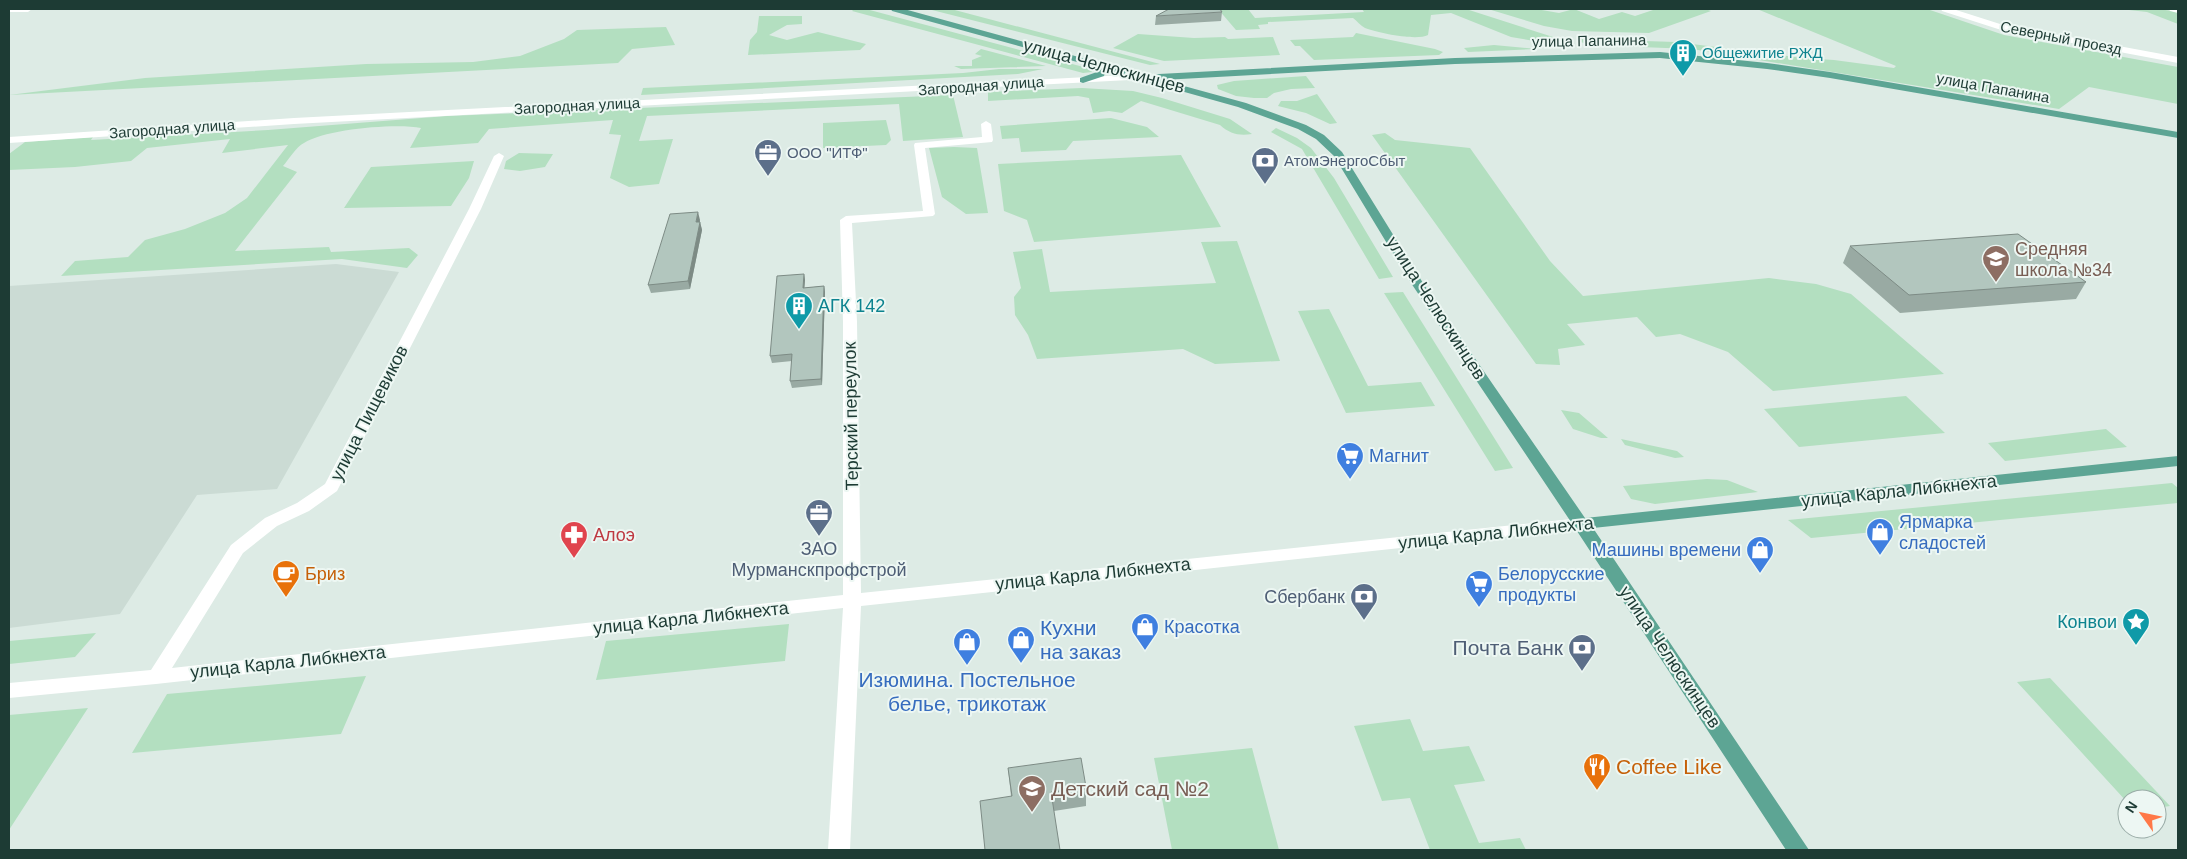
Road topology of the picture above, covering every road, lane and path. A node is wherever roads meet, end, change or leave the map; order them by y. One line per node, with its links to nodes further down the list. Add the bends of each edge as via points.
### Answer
1 (28, 9): 5 (street)
2 (895, 9): 8 (main road, улица Челюскинцев)
3 (1945, 9): 7 (street, Северный проезд, via 1998,26)
4 (2173, 9): 6 (street)
5 (9, 10)
6 (2178, 10)
7 (2178, 60)
8 (1088, 62): 10 (main road, улица Челюскинцев); 11 (main road, via 1102,69 1101,74)
9 (1223, 74): 10 (main road, улица Папанина); 12 (main road, via 1207,81 1208,89); 14 (main road, улица Папанина, via 1455,61 1660,55 1830,75)
10 (1145, 77): 11 (street, Загородная улица); 12 (main road, улица Челюскинцев)
11 (1083, 80): 15 (street, Загородная улица, via 294,121)
12 (1242, 105): 18 (main road, улица Челюскинцев, via 1302,127 1320,137 1338,154 1418,283)
13 (986, 124): 19 (street, Терский переулок, via 988,140 919,145 929,214 846,220)
14 (2178, 135)
15 (9, 140)
16 (499, 156): 20 (street, улица Пищевиков, via 331,487 271,522 237,549)
17 (2178, 461): 18 (main road, улица Карла Либкнехта)
18 (1581, 524): 19 (street, улица Карла Либкнехта); 23 (main road, улица Челюскинцев)
19 (852, 600): 20 (street, улица Карла Либкнехта); 22 (street, Терский переулок)
20 (156, 677): 21 (street, улица Карла Либкнехта)
21 (9, 691)
22 (839, 850)
23 (1798, 850)

